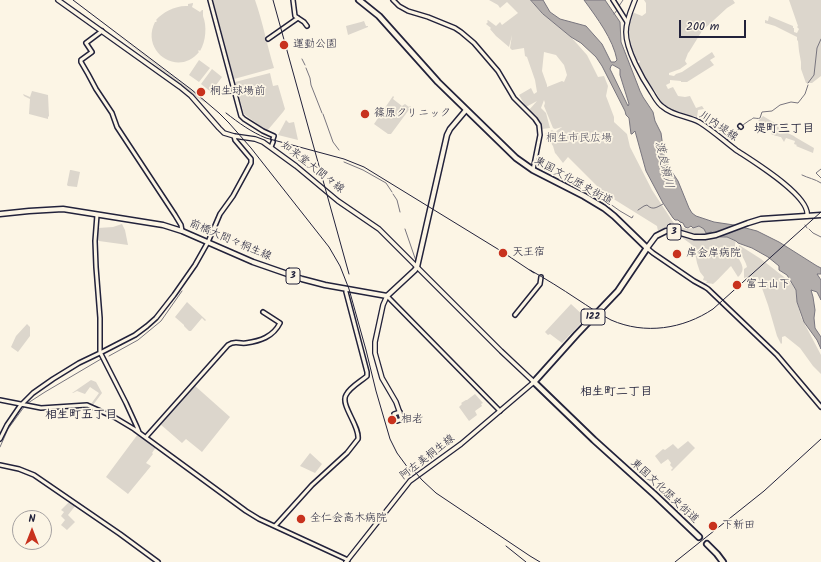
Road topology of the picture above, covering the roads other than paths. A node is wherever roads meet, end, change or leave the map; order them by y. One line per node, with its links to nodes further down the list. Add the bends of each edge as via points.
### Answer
1 (58, 0): 11 (main road, 如来堂大間々線)
2 (210, 0): 15 (street, via 241,116 263,132 274,136)
3 (293, 0): 8 (street, via 295,16)
4 (360, 0): 13 (highway, 東国文化歴史街道, via 377,14)
5 (393, 0): 16 (street, via 408,11 454,27 474,43 497,70 513,96 535,119 539,127)
6 (614, 0): 9 (street)
7 (635, 0): 9 (main road, 川内堤線)
8 (298, 18): 10 (street); 12 (street)
9 (627, 22): 20 (main road, 川内堤線, via 626,36 630,49 640,73 660,105 671,112 699,122 773,175 796,194 806,208)
10 (307, 26)
11 (102, 31): 14 (main road, 如来堂大間々線, via 183,89 222,131); 21 (street, via 86,43 92,52 81,62 112,113 117,127 181,225)
12 (268, 39)
13 (466, 110): 16 (highway, 東国文化歴史街道, via 516,158); 24 (main road, via 447,135)
14 (234, 136): 15 (main road, 如来堂大間々線, via 255,138); 22 (street, via 252,162 220,214)
15 (271, 147): 24 (main road, 如来堂大間々線, via 338,201 379,229)
16 (533, 170): 23 (highway, 東国文化歴史街道, via 606,209)
17 (0, 214): 18 (main road, 前橋大間々桐生線 / 3, via 61,209)
18 (97, 215): 21 (main road, 前橋大間々桐生線 / 3, via 163,225); 30 (street, via 95,241)
19 (821, 215): 20 (main road, 3)
20 (807, 216): 23 (main road, 3, via 765,218 709,237 666,231 656,236)
21 (182, 231): 22 (main road, 前橋大間々桐生線 / 3)
22 (208, 242): 26 (main road, 前橋大間々桐生線 / 3, via 289,275); 30 (street, via 190,273 156,318 135,335)
23 (647, 248): 31 (highway, 122, via 622,287); 34 (street, via 711,292 777,356)
24 (416, 267): 27 (main road); 31 (main road, 如来堂大間々線)
25 (541, 277): 29 (street, via 540,284)
26 (346, 289): 27 (main road, 前橋大間々桐生線 / 3); 42 (street, via 367,374 349,390 345,398 358,432 358,439 347,453 316,480)
27 (387, 296): 35 (street); 36 (main road, via 375,342 375,354 382,378)
28 (264, 312): 39 (street, via 280,323 272,334 255,341 234,342 228,345)
29 (515, 315)
30 (100, 353): 33 (street, via 33,392); 38 (street)
31 (534, 382): 35 (main road, 阿左美桐生線); 43 (highway, 東国文化歴史街道)
32 (0, 400): 33 (street)
33 (22, 404): 38 (street, via 44,408 88,405); 40 (street)
34 (821, 407)
35 (500, 410): 45 (main road, 阿左美桐生線, via 461,444 410,481)
36 (400, 412): 37 (main road); 37 (street, via 394,414 396,421)
37 (402, 419)
38 (139, 432): 39 (street)
39 (146, 437): 42 (street, via 240,508)
40 (0, 439)
41 (0, 466): 46 (street, via 34,475)
42 (275, 526): 45 (street)
43 (699, 537)
44 (706, 544): 47 (highway)
45 (347, 561)
46 (158, 562)
47 (723, 562)

